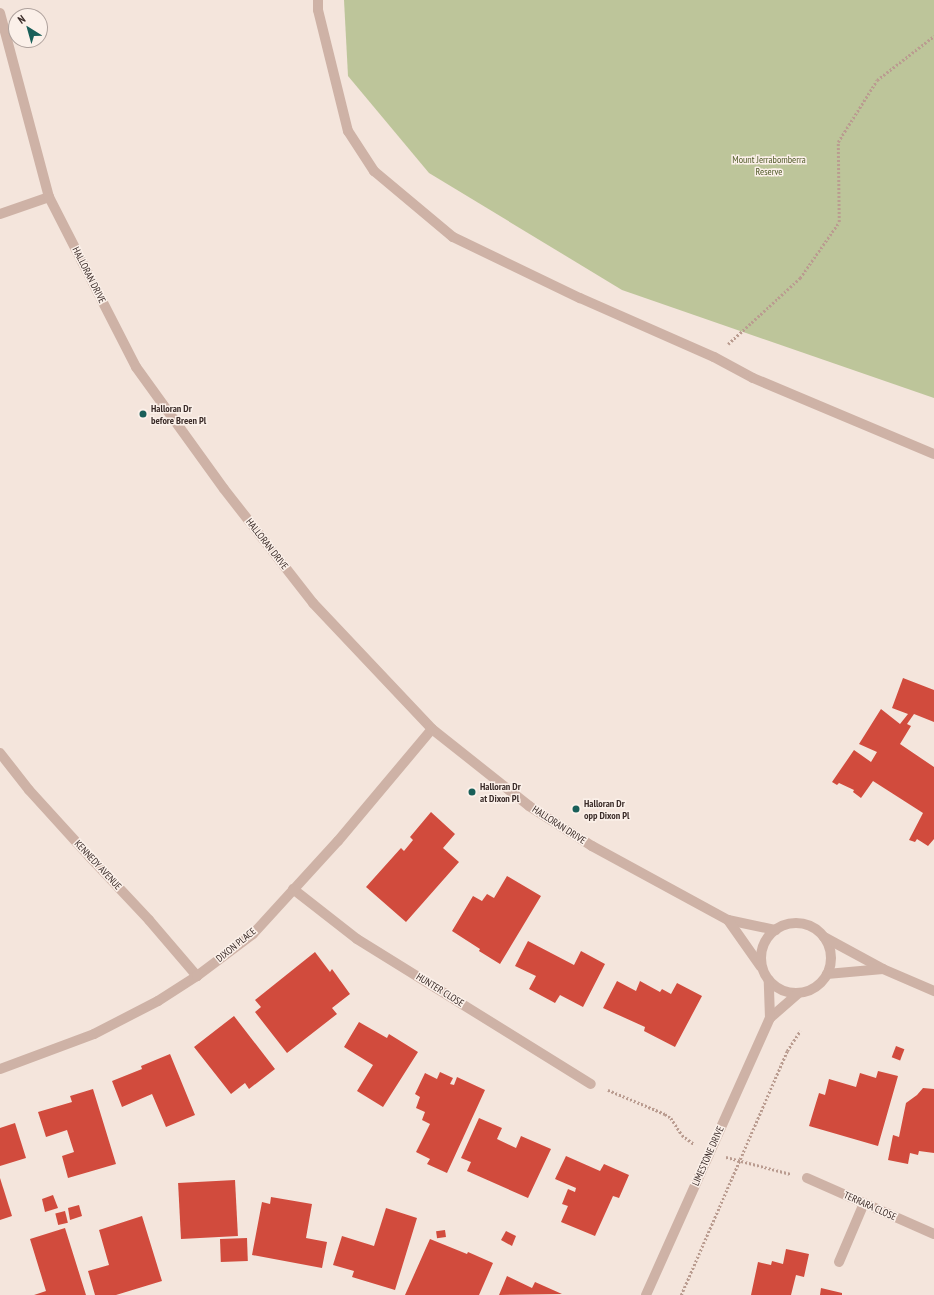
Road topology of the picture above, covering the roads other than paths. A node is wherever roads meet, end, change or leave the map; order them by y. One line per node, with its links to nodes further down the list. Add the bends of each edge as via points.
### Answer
1 (318, 0): 5 (street, via 318,10 348,131 374,171 453,238 714,357 753,378)
2 (0, 13): 3 (street, HALLORAN DRIVE)
3 (49, 197): 4 (street); 6 (street, HALLORAN DRIVE, via 140,373 224,489 313,603)
4 (0, 214)
5 (934, 454)
6 (432, 729): 8 (street, DIXON PLACE, via 338,841); 9 (street, HALLORAN DRIVE, via 535,810 592,846)
7 (0, 753): 15 (street, KENNEDY AVENUE, via 29,790)
8 (292, 889): 15 (street, DIXON PLACE, via 253,934); 21 (street, HUNTER CLOSE, via 357,938)
9 (728, 920): 10 (street, HALLORAN DRIVE); 12 (street, HALLORAN DRIVE)
10 (776, 930): 11 (street, via 785,925 801,924 816,929); 12 (street, via 763,948)
11 (824, 937): 13 (street); 14 (street, via 831,954)
12 (763, 969): 16 (street)
13 (883, 969): 14 (street); 17 (street)
14 (827, 974): 18 (street, via 813,989)
15 (197, 976): 20 (street, DIXON PLACE, via 158,1001 94,1034)
16 (769, 980): 18 (street, via 782,990); 19 (street, LIMESTONE DRIVE)
17 (934, 991)
18 (799, 993): 19 (street, LIMESTONE DRIVE)
19 (770, 1018): 26 (street, LIMESTONE DRIVE)
20 (0, 1068)
21 (591, 1084)
22 (807, 1178): 23 (street, TERRARA CLOSE)
23 (864, 1203): 24 (street, TERRARA CLOSE); 25 (street)
24 (934, 1234)
25 (839, 1262)
26 (646, 1295)

